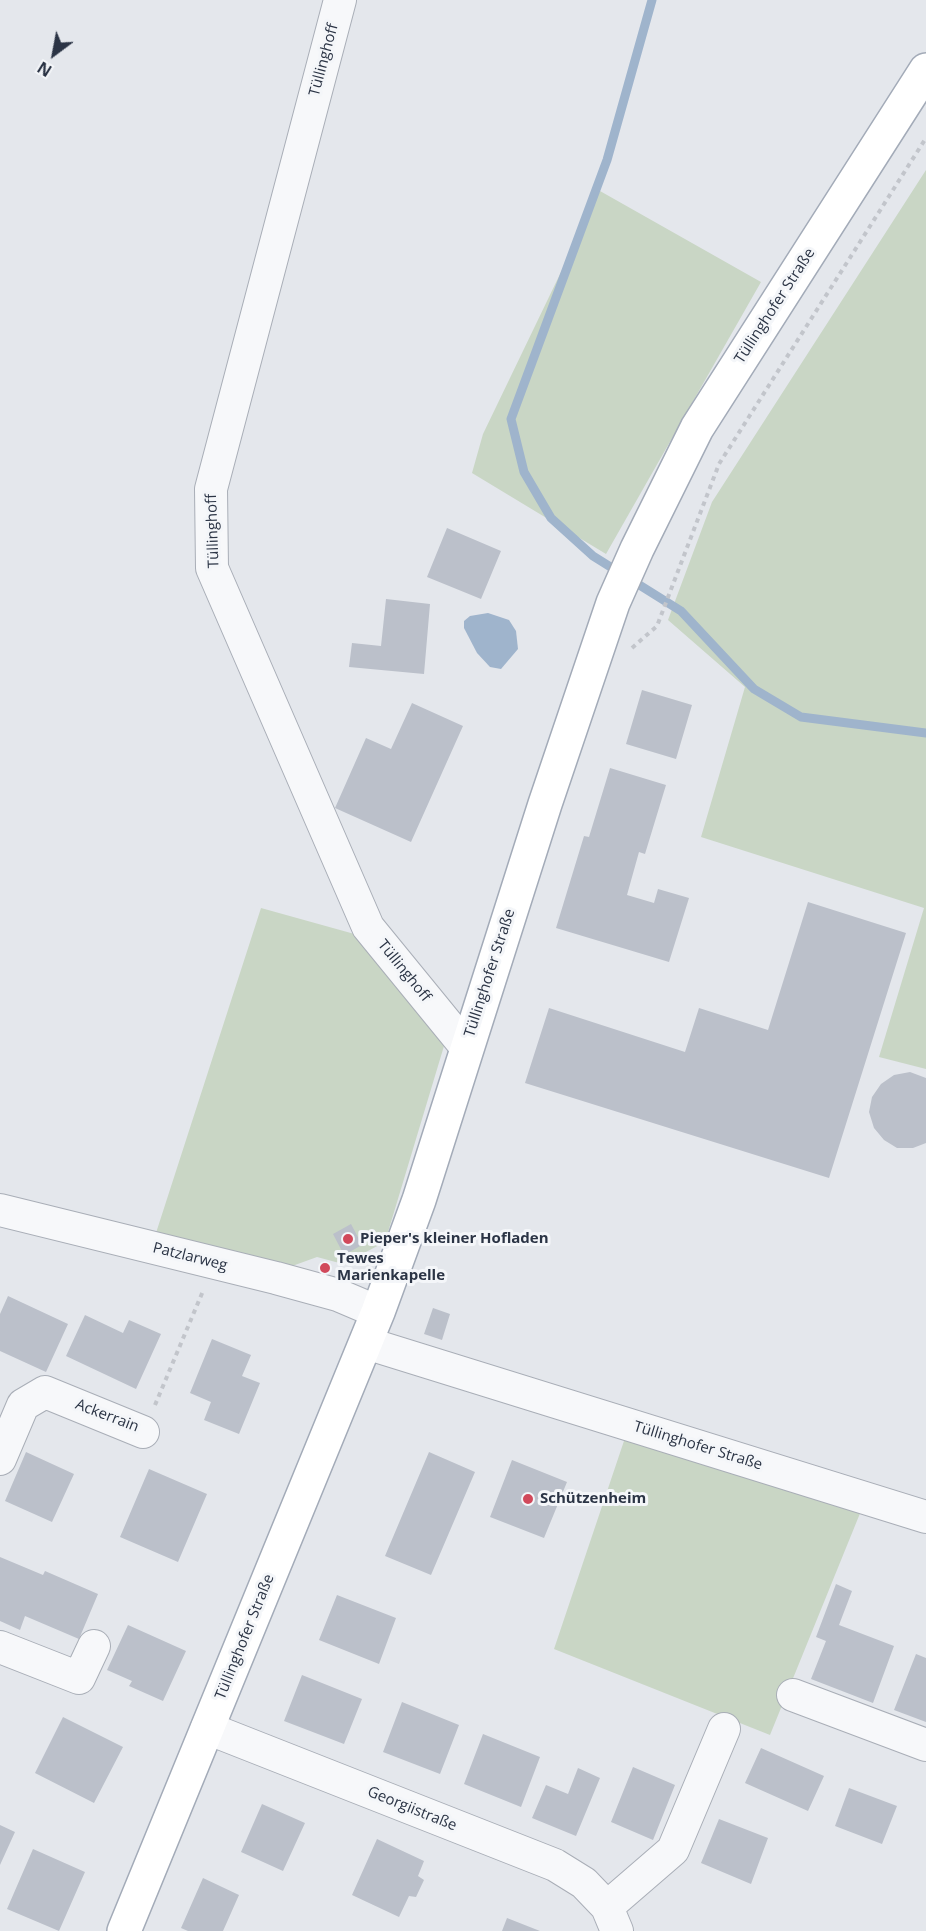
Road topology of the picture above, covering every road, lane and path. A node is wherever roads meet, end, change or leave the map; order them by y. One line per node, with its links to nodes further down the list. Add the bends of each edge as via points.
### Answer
1 (340, 0): 5 (street, Tüllinghoff, via 210,489 212,568 368,927)
2 (926, 70): 5 (main road, Tüllinghofer Straße, via 697,428 637,549 613,603 573,717)
3 (926, 138): 4 (path, via 718,464)
4 (657, 626)
5 (466, 1047): 8 (main road, Tüllinghofer Straße, via 419,1200)
6 (0, 1210): 7 (street, Patzlarweg)
7 (216, 1263): 8 (street, Patzlarweg, via 338,1295); 10 (path, Ackerrain)
8 (378, 1312): 9 (main road, Tüllinghofer Straße)
9 (366, 1342): 12 (street, Tüllinghofer Straße); 16 (main road, Tüllinghofer Straße)
10 (143, 1432): 11 (street, Ackerrain, via 45,1392 23,1405)
11 (0, 1459)
12 (926, 1517)
13 (94, 1646): 14 (street, via 80,1678)
14 (0, 1647)
15 (793, 1695): 18 (street)
16 (207, 1728): 19 (street, Georgiistraße, via 555,1865 584,1883); 20 (main road, Tüllinghofer Straße)
17 (724, 1729): 19 (street, Georgiistraße, via 673,1851)
18 (926, 1745)
19 (612, 1919)
20 (124, 1931)

